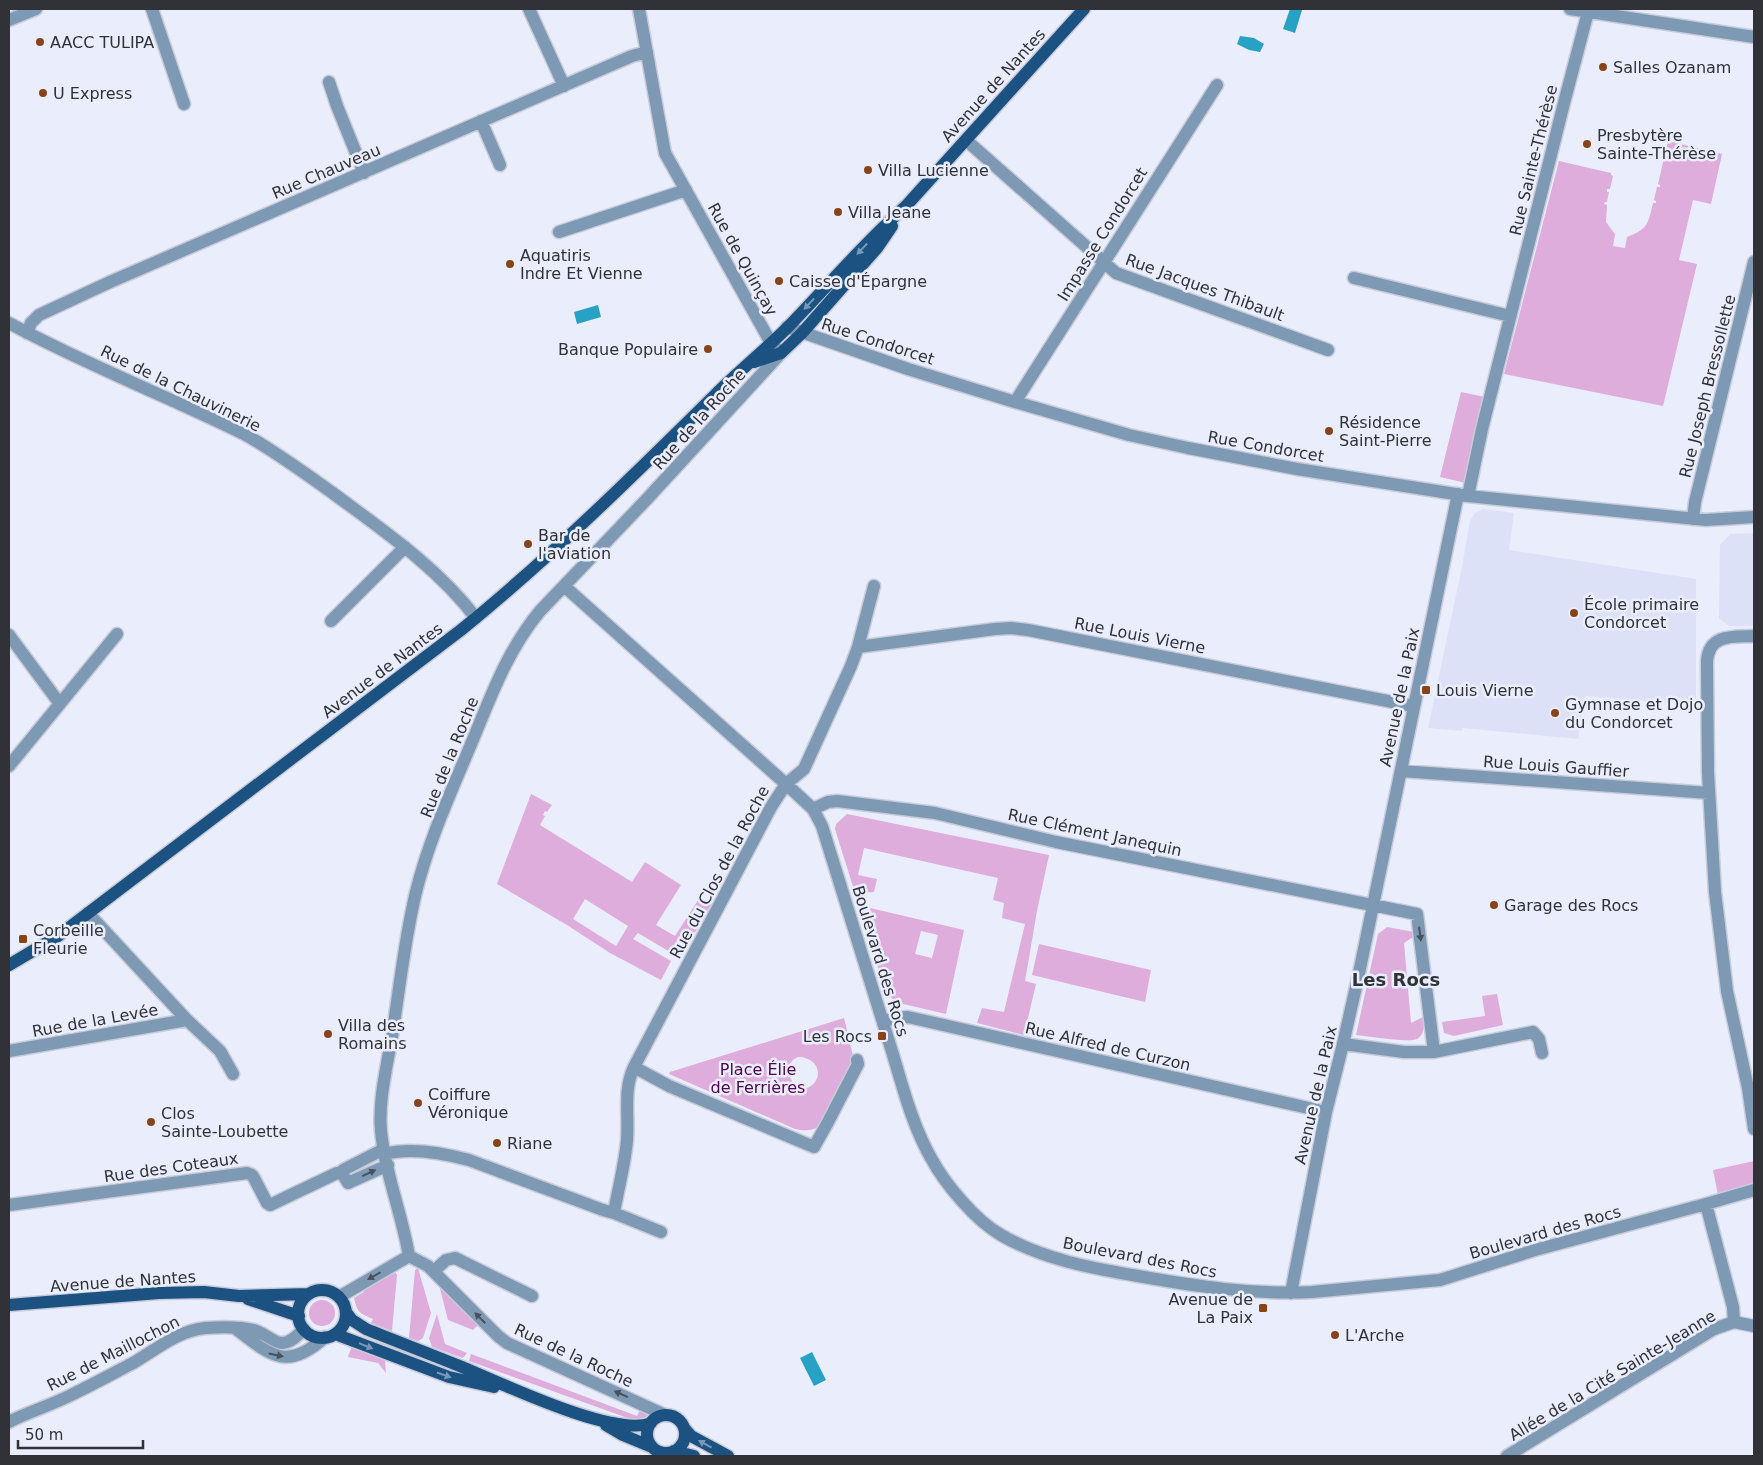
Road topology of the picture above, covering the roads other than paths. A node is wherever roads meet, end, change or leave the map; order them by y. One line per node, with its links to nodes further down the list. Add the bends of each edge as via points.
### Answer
1 (36, 9): 8 (street)
2 (152, 9): 14 (street)
3 (529, 9): 13 (street)
4 (640, 9): 10 (street, Rue de Quinçay)
5 (1084, 9): 16 (main road, Avenue de Nantes)
6 (1570, 9): 7 (street)
7 (1588, 12): 9 (street); 25 (street, Rue Sainte-Thérèse)
8 (9, 20)
9 (1754, 37)
10 (647, 52): 13 (street, Rue Chauveau); 19 (street, Rue de Quinçay, via 666,153)
11 (329, 82): 18 (street)
12 (1217, 85): 22 (street, Impasse Condorcet)
13 (564, 86): 15 (street, Rue Chauveau)
14 (184, 104)
15 (481, 121): 17 (street); 18 (street, Rue Chauveau)
16 (966, 140): 20 (main road, Avenue de Nantes); 22 (street, Rue Jacques Thibault)
17 (500, 164)
18 (364, 173): 28 (street, Rue Chauveau, via 39,315)
19 (686, 190): 21 (street); 30 (street, Rue de Quinçay)
20 (906, 206): 27 (main road, Avenue de Nantes, one-way to 27); 29 (main road, Avenue de Nantes, via 877,248)
21 (559, 232)
22 (1103, 262): 31 (street, Rue Jacques Thibault, via 1116,273); 34 (street, Impasse Condorcet)
23 (1754, 262): 37 (street, Rue Joseph Bressollette)
24 (1354, 278): 25 (street)
25 (1510, 316): 35 (street, Rue Sainte-Thérèse)
26 (9, 323): 28 (street, Rue de la Chauvinerie)
27 (787, 328): 29 (street, Rue Condorcet); 30 (main road, Avenue de Nantes)
28 (27, 333): 38 (street, Rue de la Chauvinerie, via 244,434 302,471)
29 (802, 333): 32 (main road, Avenue de Nantes); 34 (street, Rue Condorcet)
30 (772, 343): 32 (street); 33 (main road, Avenue de Nantes)
31 (1328, 350)
32 (781, 353): 33 (main road, Avenue de Nantes); 39 (street, Rue de la Roche)
33 (746, 364): 41 (main road, Avenue de Nantes, via 583,524)
34 (1016, 402): 35 (street, Rue Condorcet, via 1129,435 1188,448)
35 (1463, 495): 37 (street, Rue Condorcet); 48 (street, Avenue de la Paix)
36 (1754, 517): 37 (street, Rue Condorcet)
37 (1693, 519)
38 (405, 547): 41 (street, Rue de la Chauvinerie, via 452,590); 42 (street)
39 (564, 586): 51 (street, Rue du Clos de la Roche); 69 (street, Rue de la Roche, via 527,626 508,657 452,789 422,870 411,914 382,1096 380,1114)
40 (874, 586): 46 (street)
41 (476, 618): 55 (main road, Avenue de Nantes)
42 (330, 621)
43 (117, 634): 47 (street)
44 (9, 636): 47 (street)
45 (1754, 636): 52 (street, via 1728,637 1710,647 1707,660)
46 (858, 648): 48 (street, Rue Louis Vierne, via 1011,628); 51 (street, via 804,769)
47 (60, 704): 49 (street)
48 (1413, 706): 50 (street, Avenue de la Paix)
49 (9, 766)
50 (1401, 771): 52 (street, Rue Louis Gauffier); 54 (street, Avenue de la Paix)
51 (786, 784): 53 (street, Boulevard des Rocs); 64 (street, Rue du Clos de la Roche)
52 (1709, 793): 66 (street, via 1715,892 1727,991)
53 (813, 809): 54 (street, Rue Clément Janequin, via 837,801 935,813 1056,842); 58 (street, Boulevard des Rocs, via 822,826)
54 (1372, 906): 59 (street, Avenue de la Paix); 61 (street, one-way to 61, via 1417,914)
55 (88, 913): 56 (main road, Avenue de Nantes, via 58,936); 57 (street)
56 (9, 965)
57 (187, 1020): 60 (street, Rue de la Levée); 65 (street, via 220,1051)
58 (883, 1022): 67 (street, Rue Alfred de Curzon, via 908,1017); 77 (street, Boulevard des Rocs, via 915,1124 931,1160 962,1201 1000,1234 1040,1253 1115,1272 1206,1288)
59 (1343, 1044): 61 (street, via 1404,1052); 67 (street, Avenue de la Paix)
60 (9, 1051)
61 (1434, 1052): 62 (street, via 1533,1032 1539,1039)
62 (1542, 1053)
63 (857, 1060): 64 (street, via 858,1064 814,1147 669,1086)
64 (634, 1067): 73 (street, Rue du Clos de la Roche, via 627,1087 627,1140)
65 (233, 1074)
66 (1752, 1096): 68 (street)
67 (1326, 1112): 77 (street, Avenue de la Paix)
68 (1754, 1129)
69 (385, 1156): 72 (street, Rue des Coteaux, via 348,1182 342,1173 337,1173 270,1205 252,1175 247,1173); 73 (street, via 395,1151 451,1155); 75 (street, Rue de la Roche)
70 (1754, 1190): 71 (street, Boulevard des Rocs)
71 (1706, 1204): 77 (street, Boulevard des Rocs, via 1535,1250 1440,1280); 85 (street)
72 (9, 1205)
73 (614, 1213): 74 (street)
74 (661, 1232)
75 (409, 1256): 76 (street, Rue de la Roche); 81 (street, one-way to 81)
76 (434, 1271): 80 (street, via 446,1260 454,1258); 91 (street, Rue de la Roche, one-way to 76, via 507,1343)
77 (1291, 1293)
78 (308, 1294): 79 (main road, Avenue de Nantes); 81 (main road, Avenue de Nantes, via 327,1290); 84 (main road, via 300,1306)
79 (239, 1296): 82 (main road, Avenue de Nantes, via 204,1292 159,1293); 84 (main road, Avenue de Nantes)
80 (532, 1296)
81 (339, 1297): 83 (main road)
82 (9, 1305)
83 (346, 1312): 89 (main road, via 344,1324); 90 (main road, via 360,1327)
84 (299, 1316): 88 (main road)
85 (1734, 1322): 86 (street); 100 (street, Allée de la Cité Sainte-Jeanne, via 1714,1329)
86 (1754, 1326)
87 (236, 1329): 88 (street, Rue de Maillochon, via 255,1330 282,1343 298,1336); 89 (street, one-way to 89, via 277,1357 308,1351); 93 (street, Rue de Maillochon, via 205,1328 184,1333 68,1397)
88 (304, 1329): 89 (main road, via 313,1336)
89 (330, 1335): 90 (main road, one-way to 90, via 449,1377)
90 (521, 1393): 92 (main road)
91 (665, 1415): 94 (main road); 95 (main road, via 675,1417)
92 (598, 1420): 94 (main road, via 642,1427); 96 (main road)
93 (9, 1422)
94 (651, 1423): 96 (main road, via 647,1435)
95 (684, 1428): 97 (main road, via 683,1443); 99 (main road, one-way to 95, via 691,1436)
96 (652, 1447): 97 (main road, via 663,1452)
97 (674, 1451): 98 (main road)
98 (694, 1456)
99 (728, 1456)
100 (1508, 1456)

